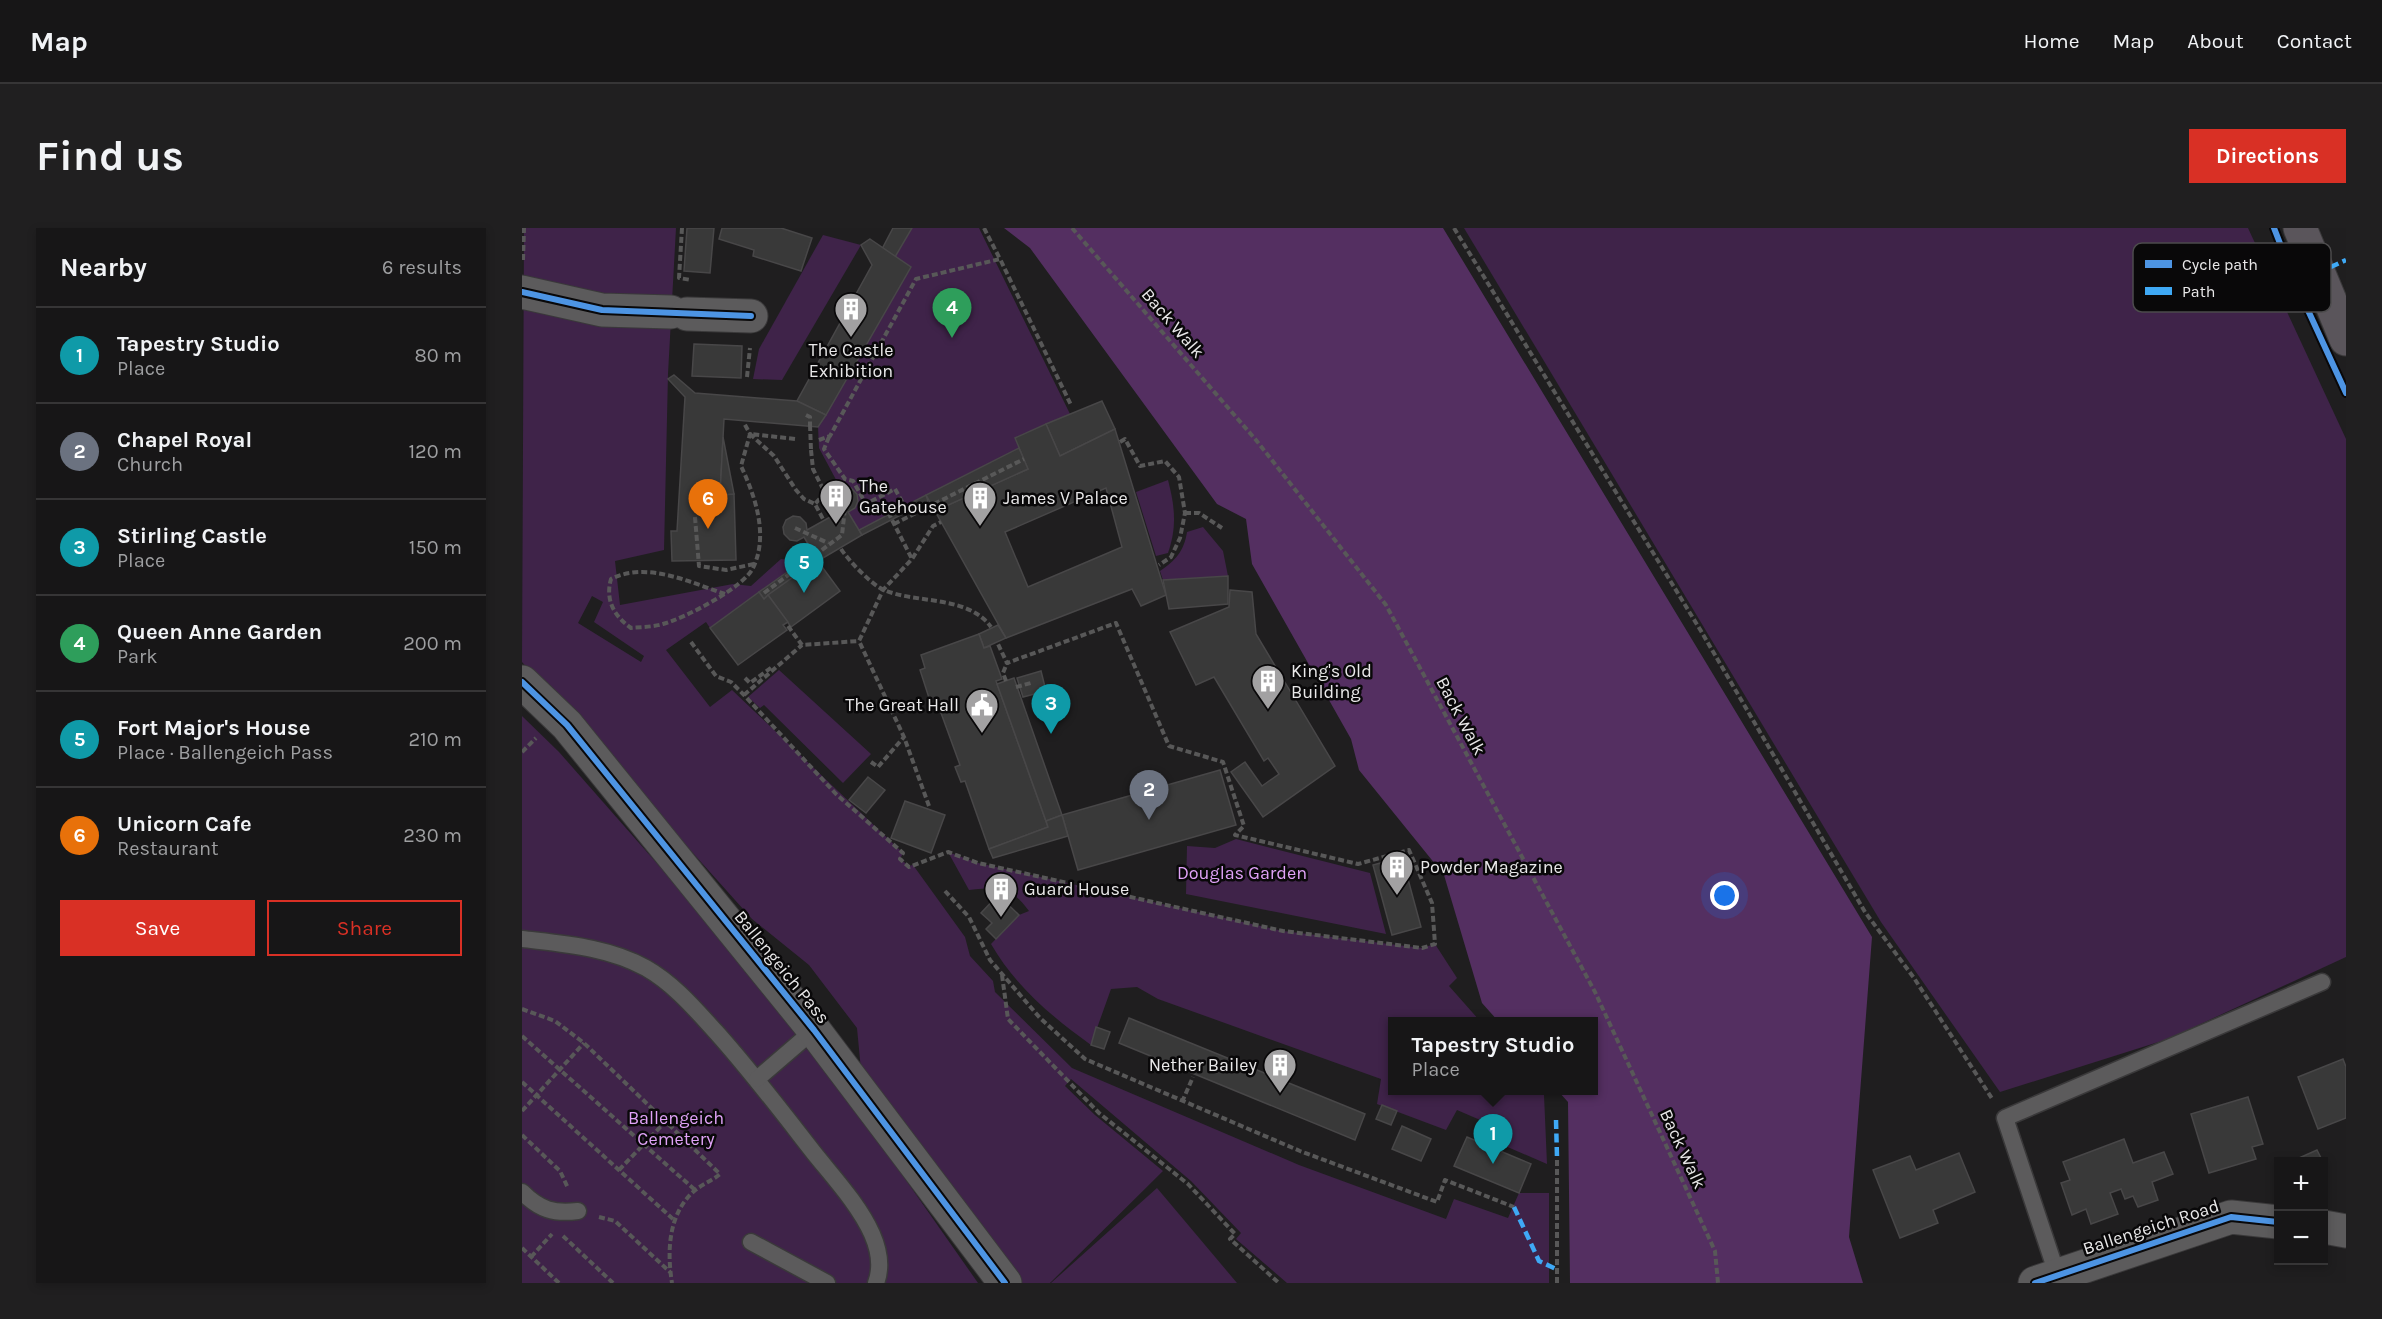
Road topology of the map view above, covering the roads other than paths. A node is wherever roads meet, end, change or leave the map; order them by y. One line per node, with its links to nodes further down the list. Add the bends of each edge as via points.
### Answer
1 (2300, 228): 2 (main road)
2 (2306, 243)
3 (522, 292): 5 (street, via 602,310 679,313)
4 (2331, 303): 6 (main road)
5 (750, 331)
6 (2346, 339)
7 (522, 682): 10 (street, Ballengeich Pass, via 567,725)
8 (522, 939): 11 (lane, via 582,946 646,968 683,996)
9 (2322, 982): 18 (lane, via 2005,1118)
10 (814, 1030): 11 (lane); 21 (street, Ballengeich Pass)
11 (758, 1079): 20 (lane, via 872,1234 880,1271)
12 (522, 1192): 13 (lane, via 550,1211)
13 (578, 1210)
14 (2274, 1222): 18 (street, Ballengeich Road, via 2231,1217)
15 (2328, 1228): 16 (street)
16 (2346, 1231)
17 (751, 1242): 19 (lane)
18 (2046, 1278)
19 (827, 1283)
20 (876, 1283)
21 (1005, 1283)

